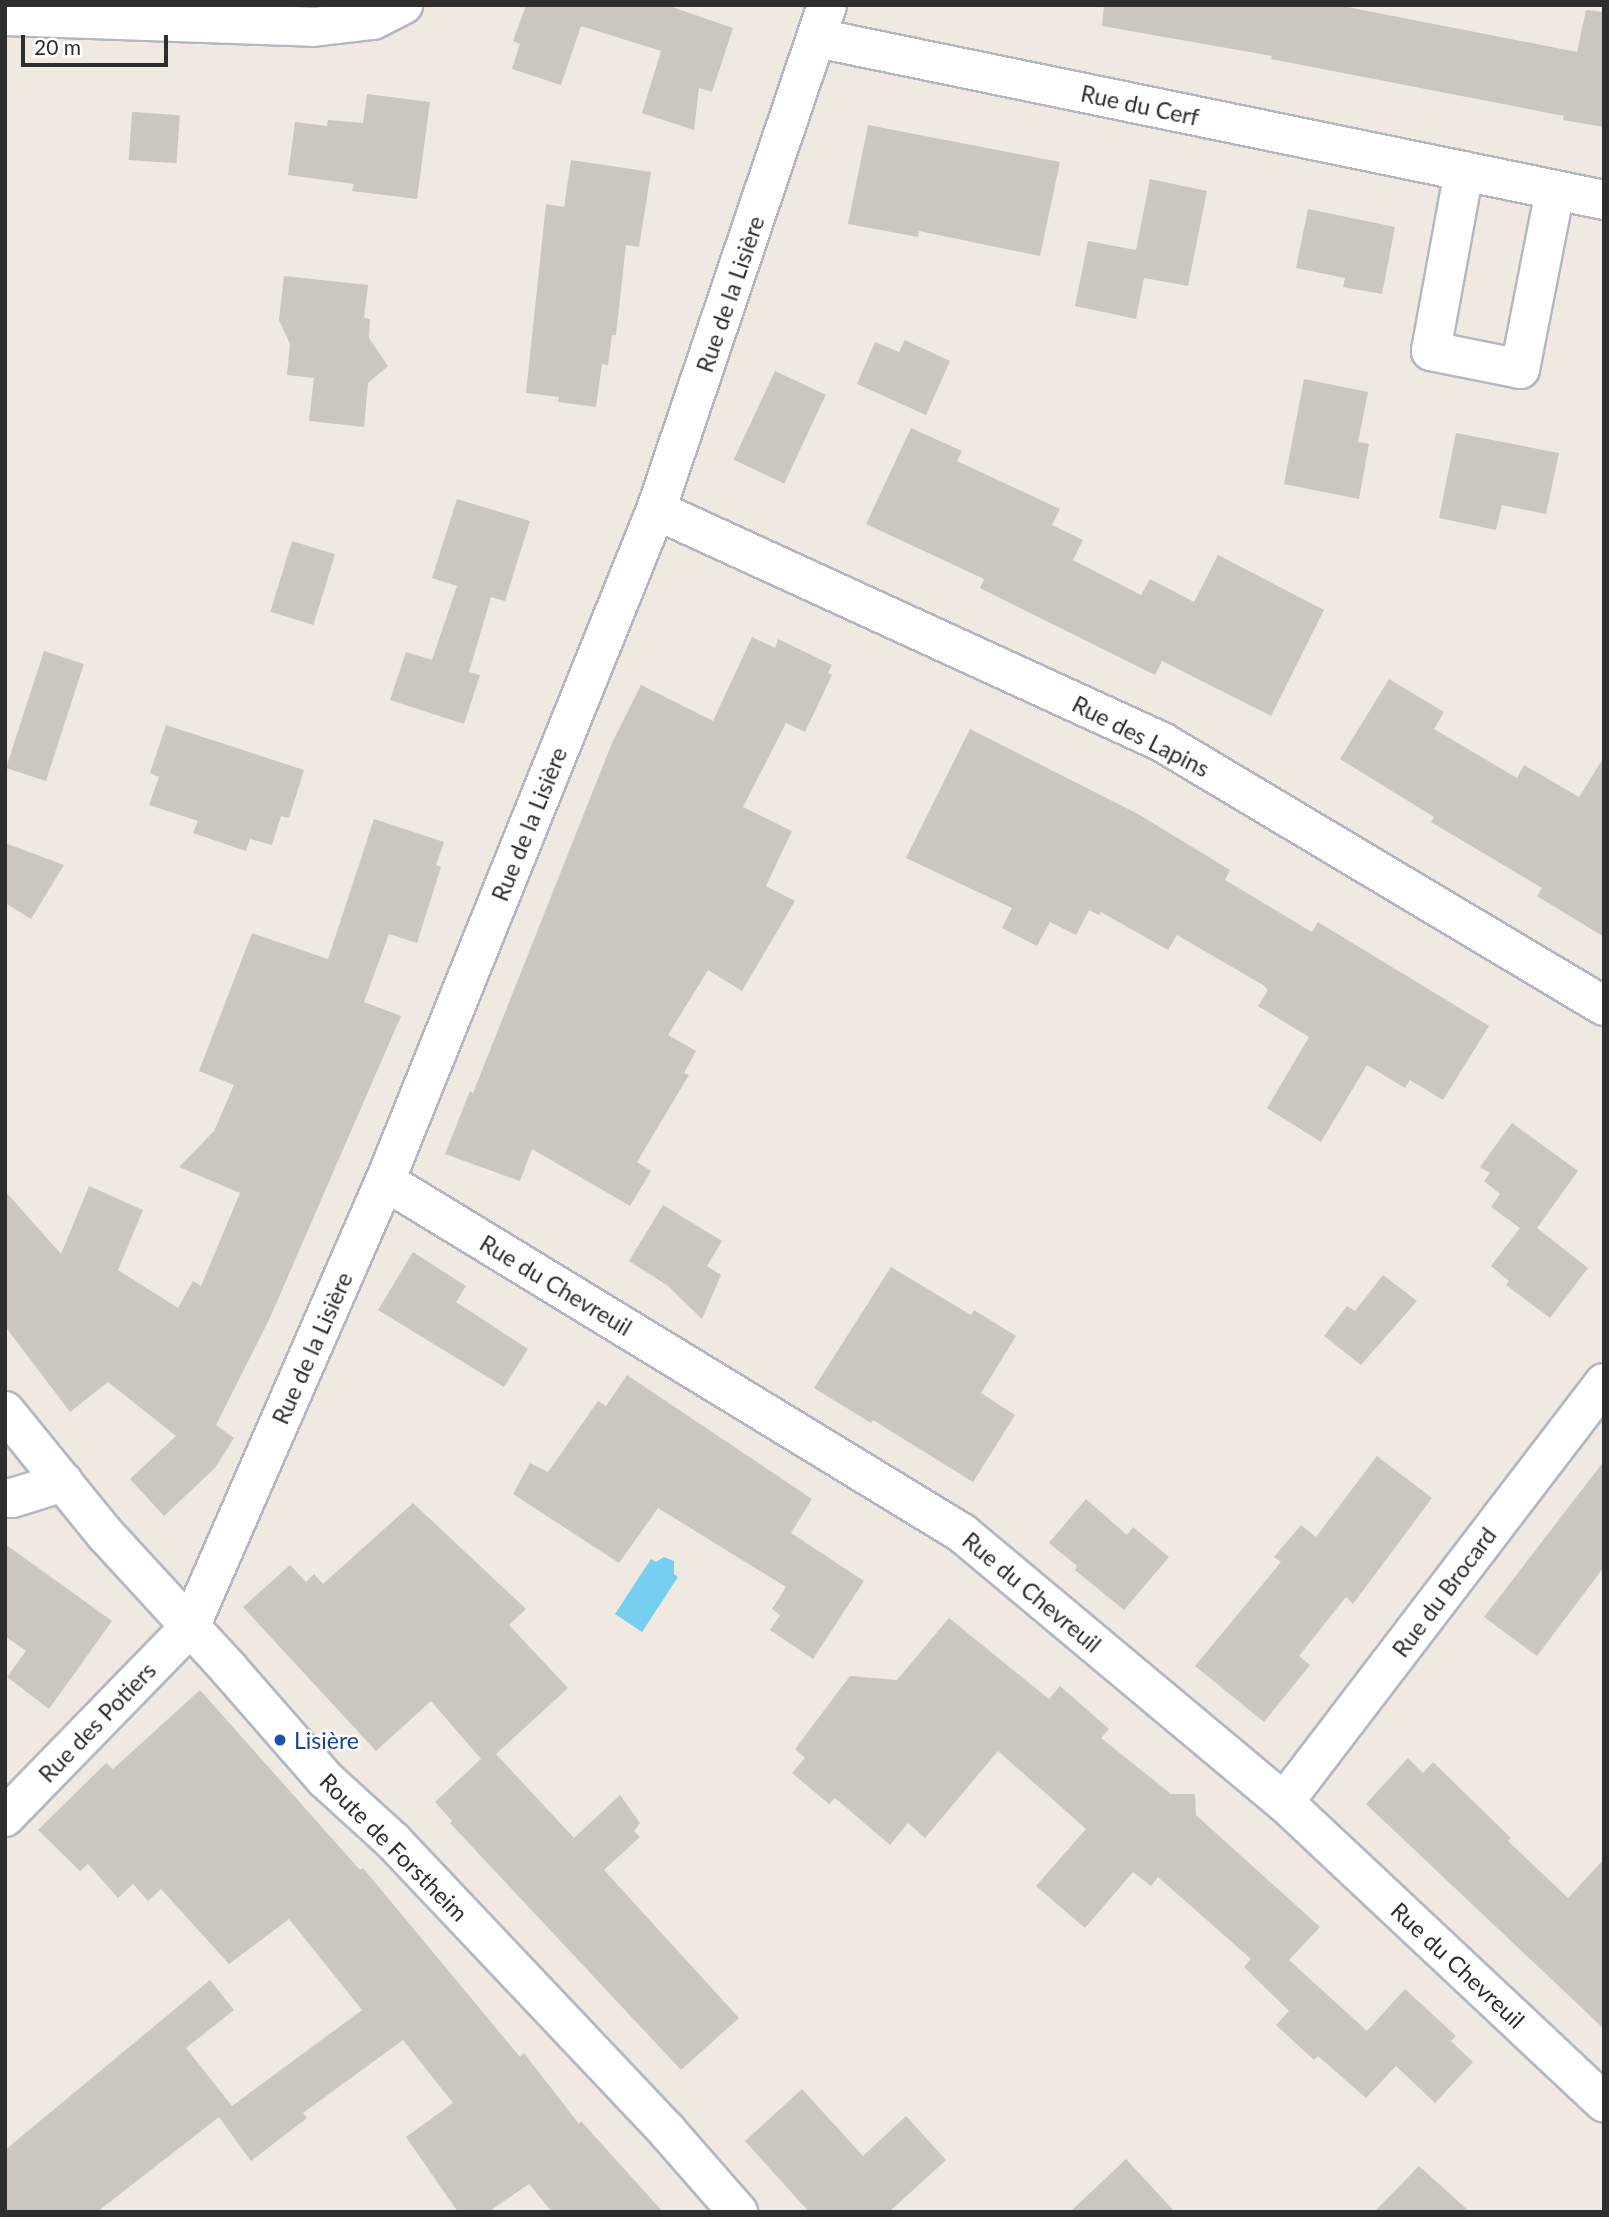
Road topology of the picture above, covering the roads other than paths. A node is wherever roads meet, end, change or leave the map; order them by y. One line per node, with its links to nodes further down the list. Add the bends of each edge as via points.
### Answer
1 (403, 5): 2 (street, via 373,20 313,27)
2 (5, 16)
3 (822, 22): 4 (street, Rue du Cerf); 7 (street, Rue de la Lisière)
4 (1464, 171): 5 (street, Rue du Cerf); 5 (street, via 1431,351 1520,369)
5 (1555, 190): 6 (street, Rue du Cerf)
6 (1604, 200)
7 (656, 510): 8 (street, Rue des Lapins, via 1162,742); 9 (street, Rue de la Lisière)
8 (1604, 1006)
9 (385, 1181): 14 (street, Rue de la Lisière); 15 (street, Rue du Chevreuil, via 962,1533)
10 (1604, 1383): 15 (street, Rue du Brocard)
11 (5, 1410): 12 (street, Route de Forstheim)
12 (64, 1482): 13 (street, via 12,1499); 14 (street, Route de Forstheim)
13 (5, 1497)
14 (190, 1627): 16 (street, Rue des Potiers); 18 (street, Route de Forstheim, via 326,1780 393,1841)
15 (1284, 1802): 17 (street, Rue du Chevreuil)
16 (5, 1817)
17 (1604, 2102)
18 (738, 2212)

